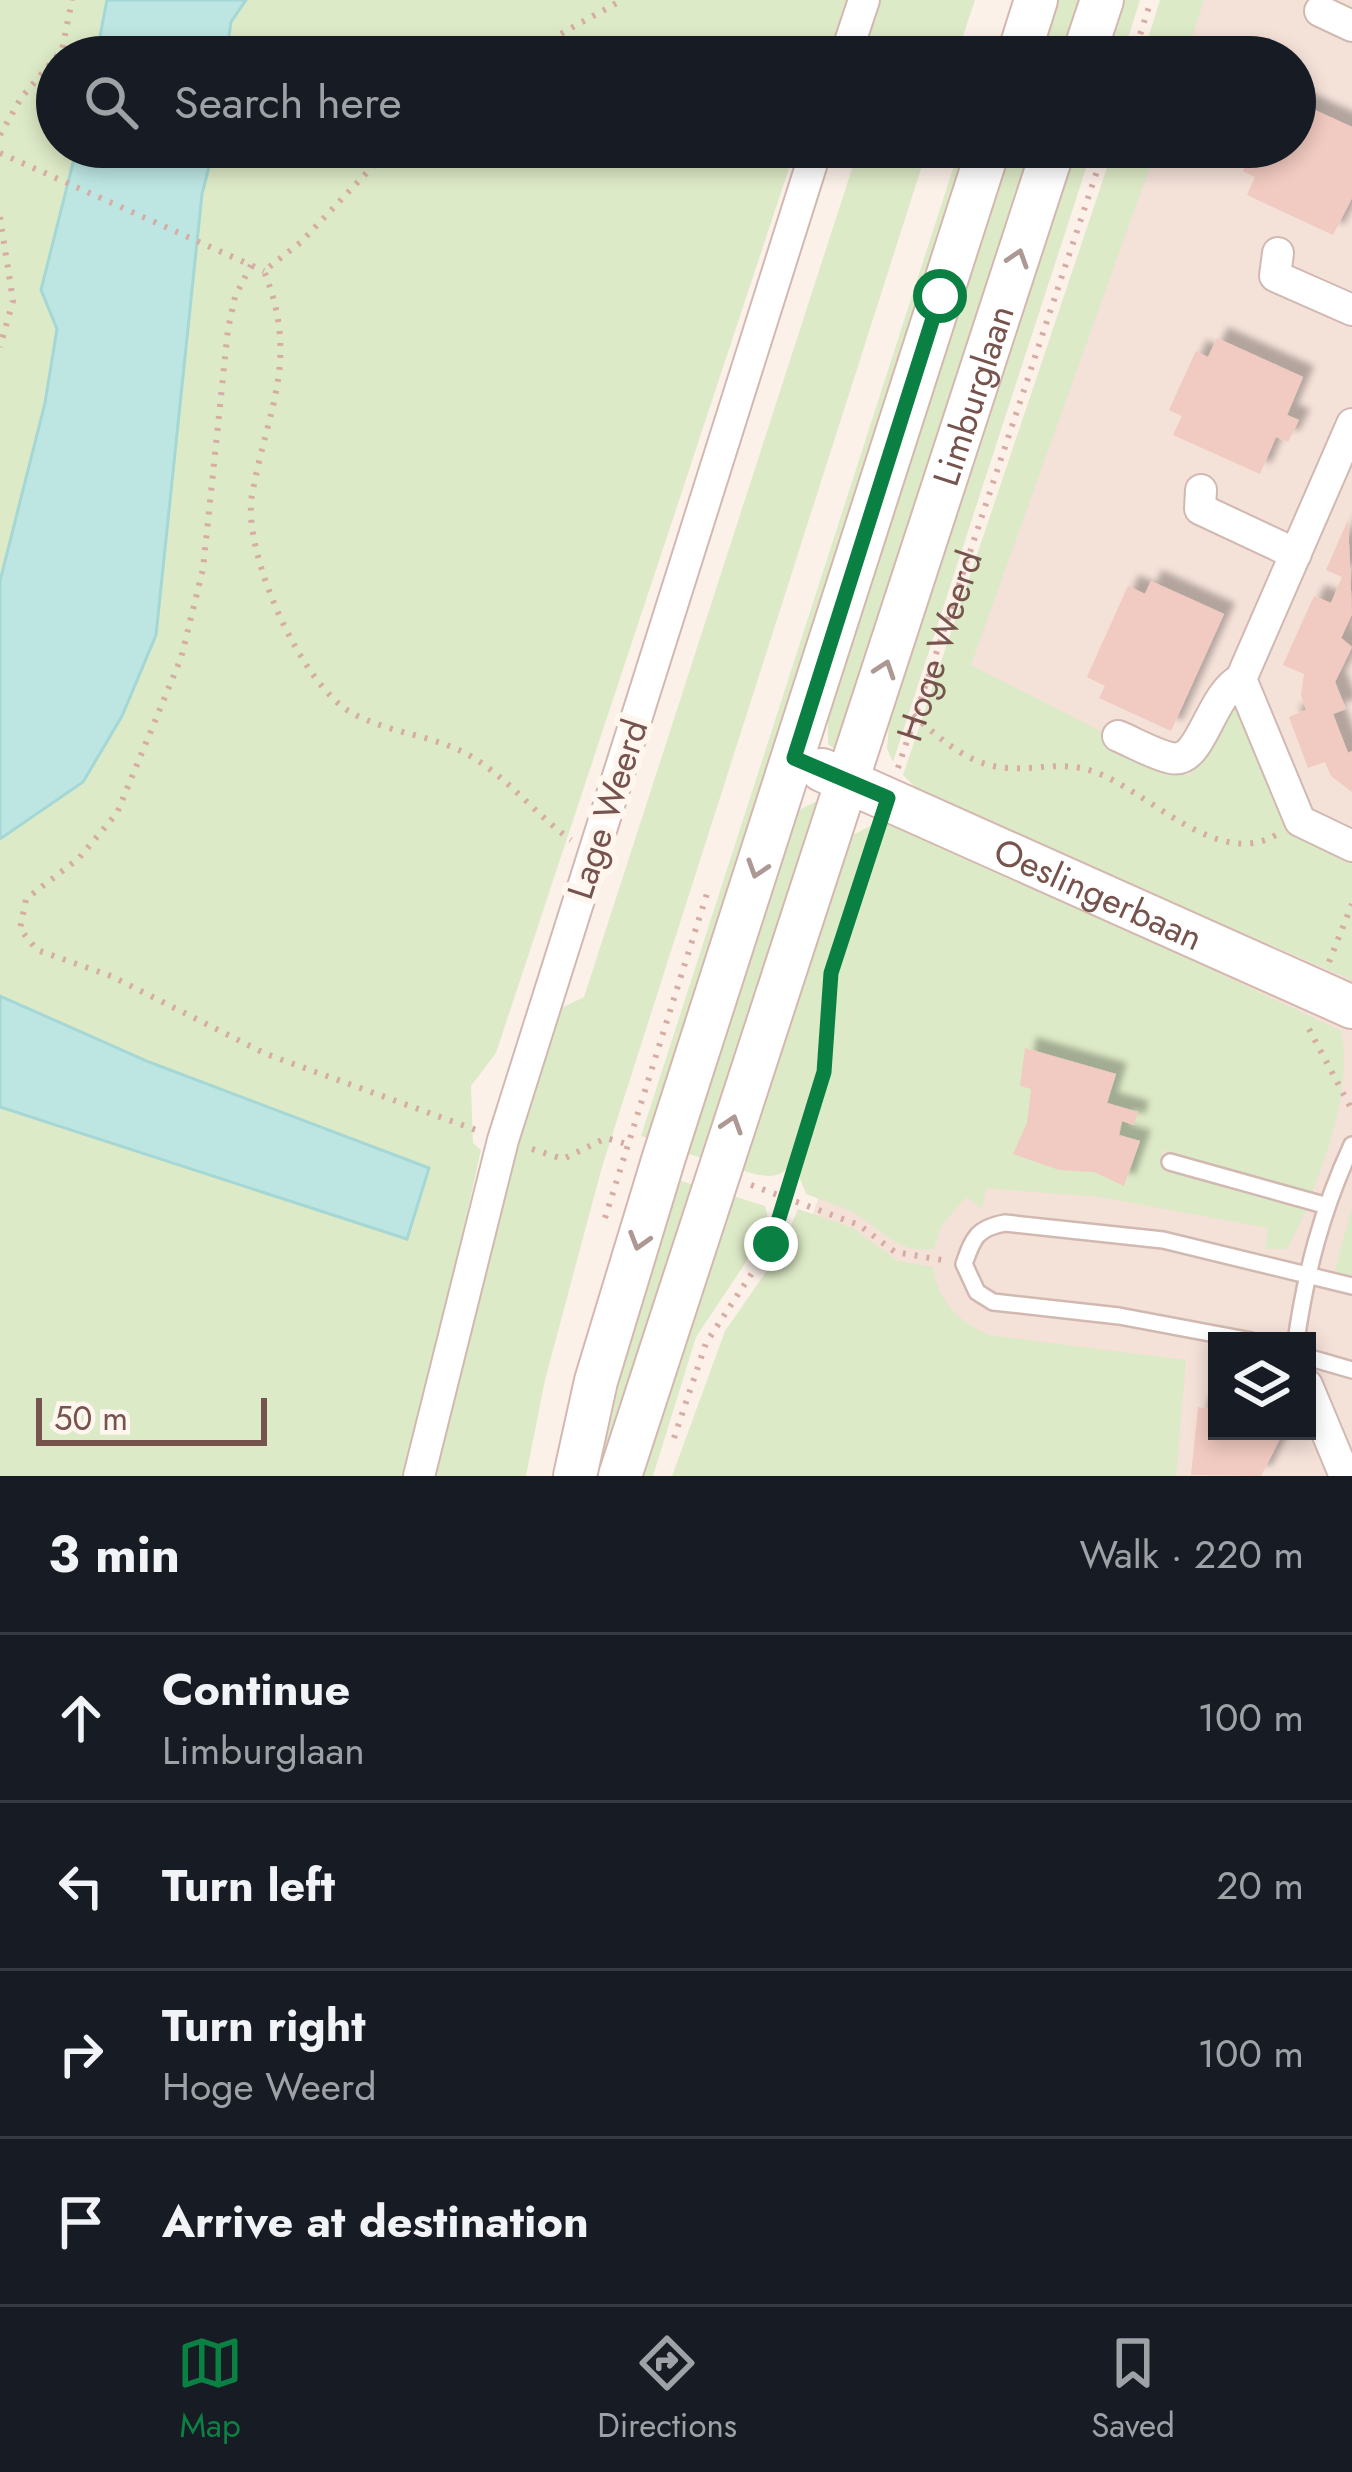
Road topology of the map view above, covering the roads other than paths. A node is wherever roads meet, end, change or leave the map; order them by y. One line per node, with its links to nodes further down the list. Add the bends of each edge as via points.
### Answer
1 (864, 0): 6 (street)
2 (1036, 0): 7 (main road)
3 (1102, 0): 8 (main road)
4 (1320, 11): 5 (street)
5 (1352, 26)
6 (852, 36)
7 (1025, 36)
8 (1090, 36)
9 (810, 168): 33 (street, Lage Weerd, via 503,1140)
10 (982, 168): 19 (main road, Limburglaan)
11 (1047, 168): 20 (main road, Limburglaan, one-way to 11)
12 (1278, 253): 13 (street, via 1275,276)
13 (1352, 310)
14 (1352, 424): 16 (street)
15 (1201, 490): 16 (street, via 1200,509)
16 (1296, 554): 17 (street)
17 (1241, 679): 18 (street, via 1222,689 1185,757 1174,760); 21 (street, via 1300,821)
18 (1118, 736)
19 (794, 758): 20 (main road, Oeslingerbaan); 34 (main road, one-way to 34, via 657,1180)
20 (845, 779): 22 (main road, Oeslingerbaan); 35 (main road, one-way to 20)
21 (1352, 846)
22 (1352, 1007)
23 (1352, 1145): 25 (lane)
24 (1170, 1162): 25 (lane)
25 (1324, 1205): 26 (lane)
26 (1305, 1274): 27 (lane); 28 (lane); 29 (lane, via 1163,1240 1005,1223 974,1236 964,1264 977,1292 993,1302)
27 (1352, 1286)
28 (1297, 1332)
29 (1208, 1333)
30 (1316, 1360): 31 (lane)
31 (1352, 1370)
32 (1316, 1406): 36 (street)
33 (419, 1476)
34 (575, 1476)
35 (620, 1476)
36 (1345, 1476)

